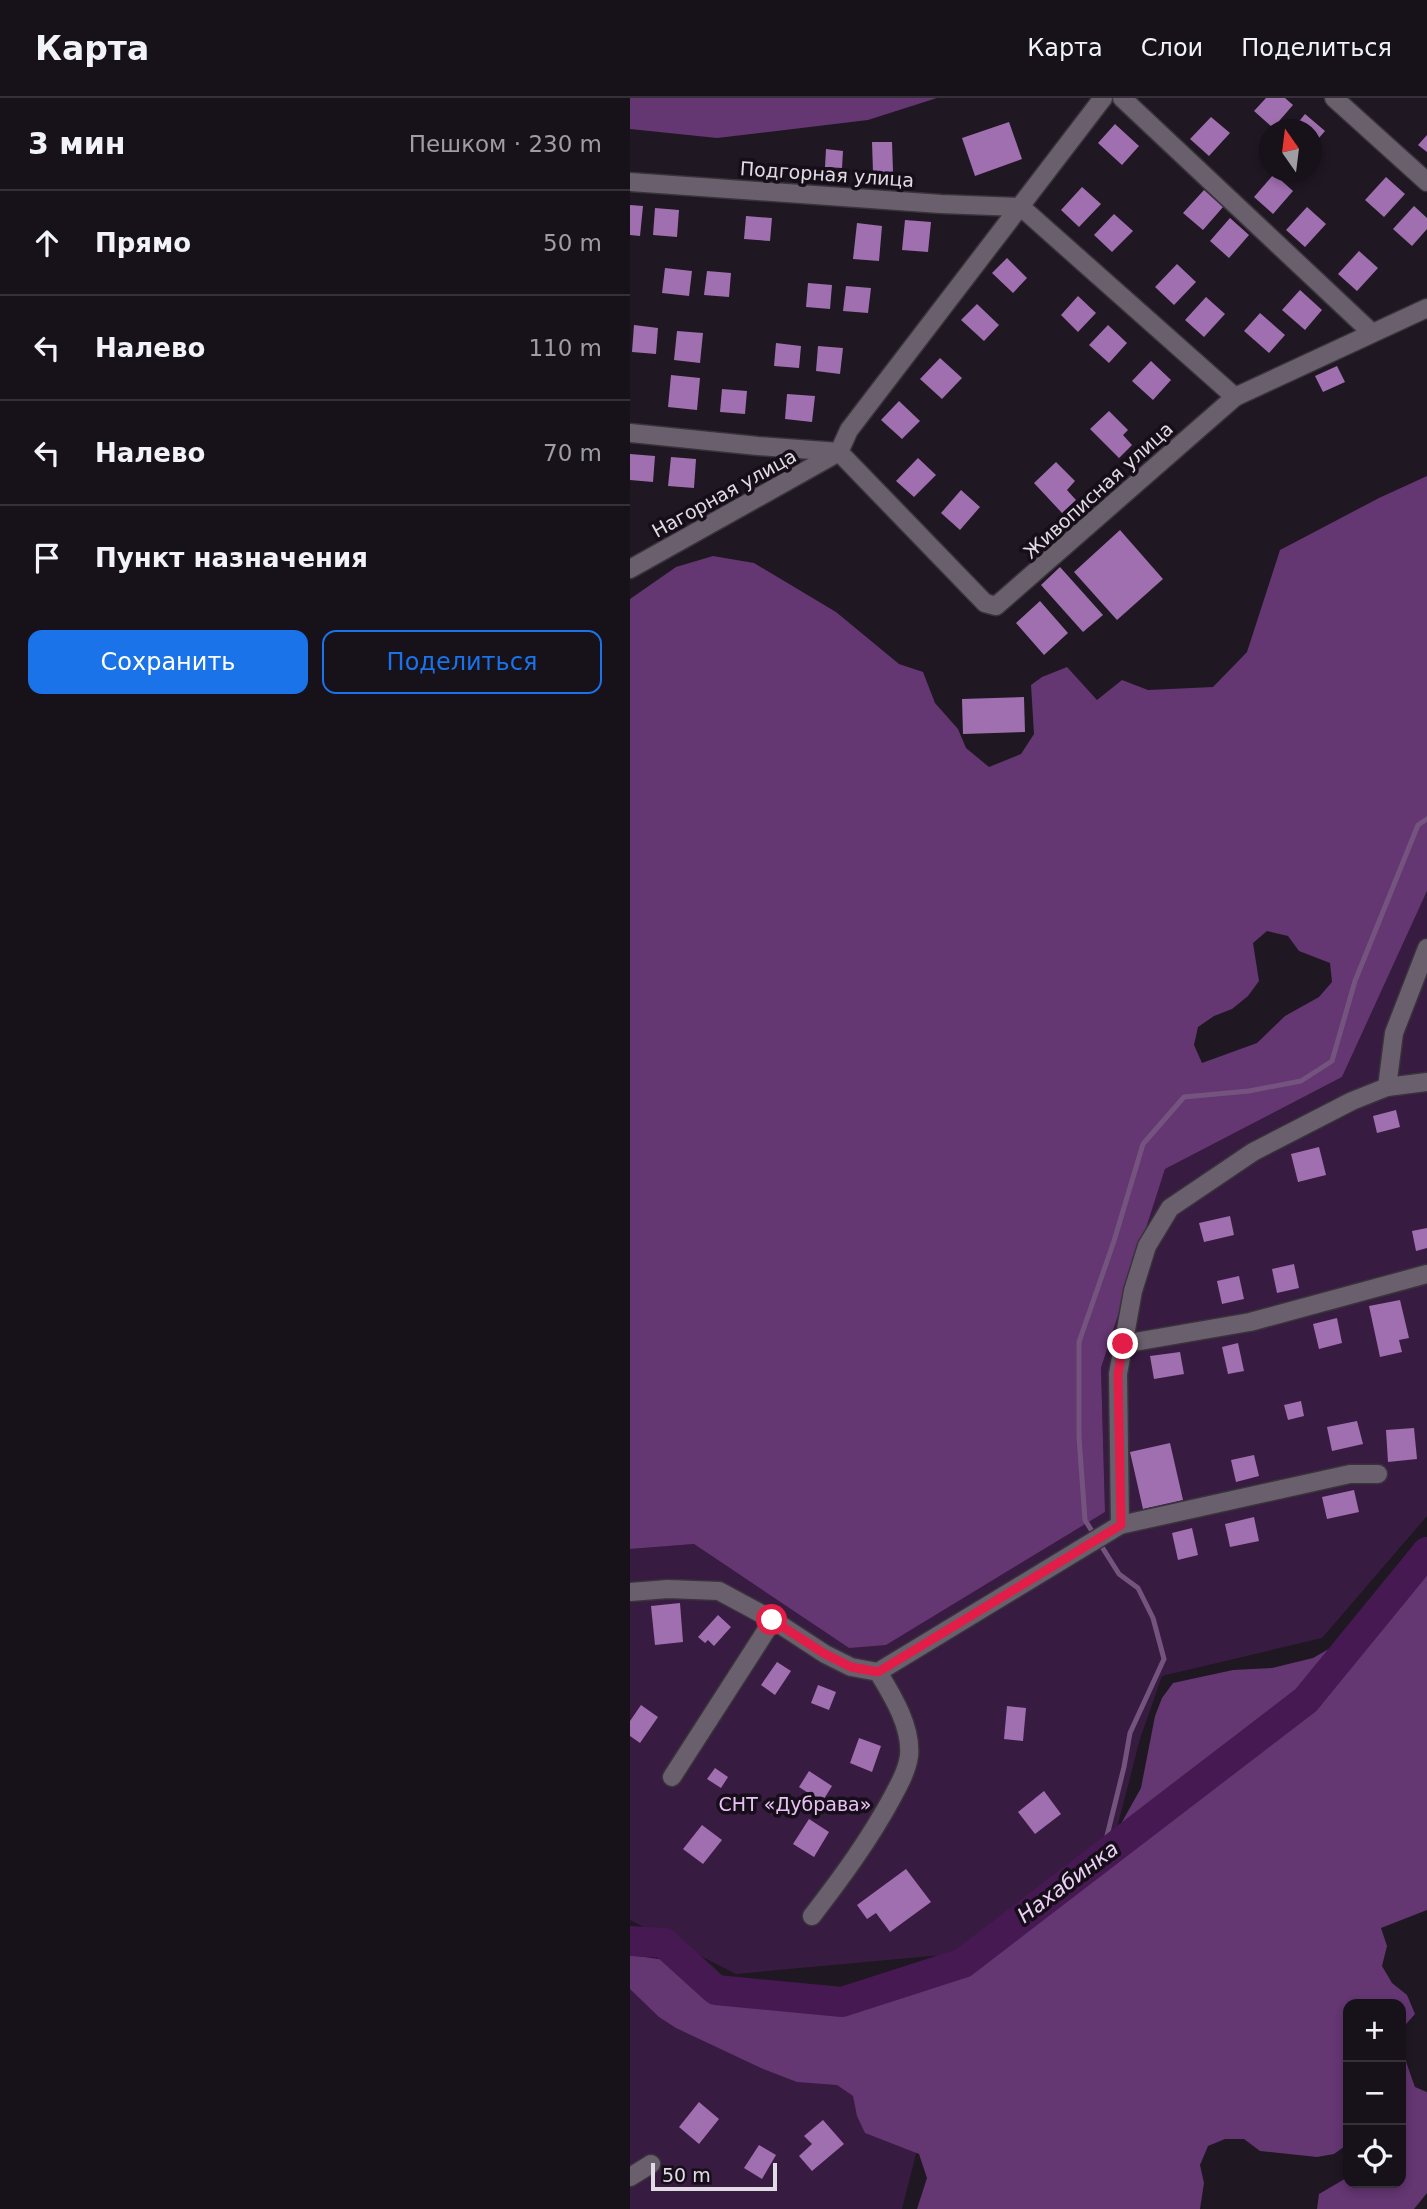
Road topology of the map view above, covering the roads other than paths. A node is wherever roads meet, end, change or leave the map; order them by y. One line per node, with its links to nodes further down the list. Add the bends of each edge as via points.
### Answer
1 (1103, 98): 6 (street)
2 (1122, 98): 8 (street)
3 (1334, 98): 5 (street)
4 (630, 181): 6 (street, Подгорная улица)
5 (1427, 183)
6 (1021, 207): 9 (street); 11 (street, via 849,429)
7 (1427, 308): 8 (street, Живописная улица)
8 (1372, 333): 9 (street, Живописная улица)
9 (1235, 397): 11 (street, Живописная улица, via 996,606 985,603)
10 (630, 433): 11 (street)
11 (839, 452): 12 (street, Нагорная улица)
12 (630, 569)
13 (1427, 948): 15 (street, via 1394,1033)
14 (1427, 1082): 15 (street)
15 (1387, 1087): 17 (street, via 1253,1152 1170,1209 1147,1246)
16 (1427, 1274): 17 (street, via 1250,1322)
17 (1123, 1344): 19 (street)
18 (1378, 1474): 19 (street, via 1350,1474)
19 (1113, 1528): 22 (street)
20 (630, 1592): 21 (street, via 719,1591)
21 (772, 1620): 22 (street, via 851,1667); 23 (street)
22 (878, 1672): 24 (street, via 894,1697 906,1730 909,1754 904,1775 878,1825)
23 (672, 1777)
24 (812, 1916)
25 (651, 2164): 26 (street)
26 (630, 2177)

